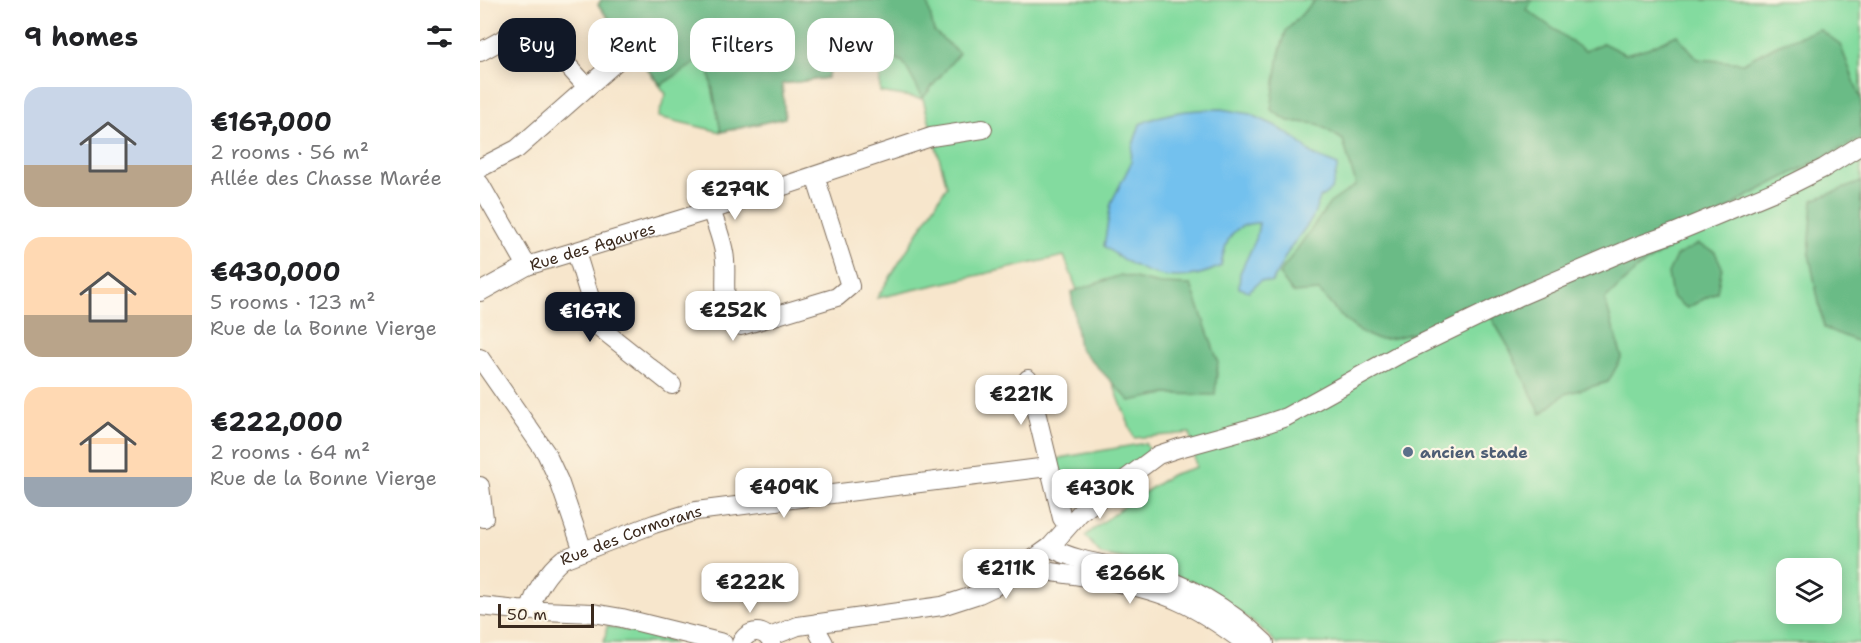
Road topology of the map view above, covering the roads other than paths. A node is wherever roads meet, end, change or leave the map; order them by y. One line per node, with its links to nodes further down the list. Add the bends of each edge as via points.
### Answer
1 (480, 52): 3 (street, via 522,29 536,30)
2 (604, 72): 3 (street)
3 (587, 87): 6 (street, via 517,149)
4 (983, 129): 7 (street, Rue des Agaures, via 931,137)
5 (1861, 146): 19 (street, via 1792,184 1510,301 1398,355 1286,417 1158,455)
6 (480, 168)
7 (815, 176): 9 (street, Rue des Agaures); 9 (street, via 850,286 837,297 741,326 731,317 724,287 725,259)
8 (480, 184): 11 (street)
9 (711, 210): 10 (street, Rue des Agaures)
10 (576, 252): 11 (street, Rue des Agaures); 15 (street, via 599,327)
11 (526, 266): 12 (street, Rue des Agaures)
12 (480, 292)
13 (480, 358): 21 (street, via 546,453 560,481)
14 (1028, 380): 16 (street)
15 (672, 385)
16 (1048, 467): 19 (street); 21 (street, Rue des Cormorans, via 696,511)
17 (480, 486): 18 (street)
18 (484, 518)
19 (1067, 525): 20 (street)
20 (1050, 547): 22 (street); 31 (street, via 1065,555 1183,586 1218,604)
21 (583, 550): 24 (street, Rue des Cormorans, via 555,565)
22 (1026, 564): 25 (street, via 994,587 965,600); 30 (street, via 1037,570 1141,589 1177,600)
23 (480, 606): 24 (street)
24 (530, 611): 27 (street, via 593,613)
25 (817, 623): 26 (street, via 786,630); 29 (street)
26 (771, 641): 28 (street, via 762,633 753,632)
27 (720, 643)
28 (741, 643)
29 (824, 643)
30 (1245, 643)
31 (1265, 643)

